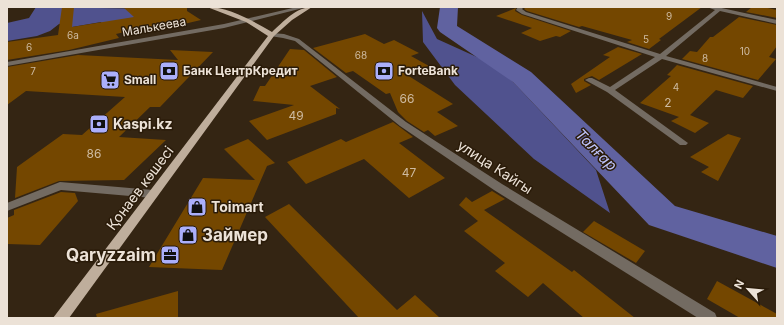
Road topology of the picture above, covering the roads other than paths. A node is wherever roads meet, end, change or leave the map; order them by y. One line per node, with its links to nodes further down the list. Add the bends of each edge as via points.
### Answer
1 (210, 7): 9 (main road)
2 (304, 7): 9 (street, Малькеева)
3 (309, 7): 11 (main road, Қонаев көшесі)
4 (710, 7): 7 (street)
5 (738, 7): 8 (street)
6 (520, 9): 12 (street)
7 (720, 9): 8 (street); 12 (street)
8 (733, 12): 10 (street)
9 (248, 21): 11 (main road); 13 (street, Малькеева)
10 (777, 22)
11 (272, 35): 18 (main road, Қонаев көшесі); 21 (street, улица Кайгы, via 297,40 403,124 498,187)
12 (660, 57): 15 (street); 16 (street)
13 (7, 64)
14 (589, 80): 16 (street)
15 (777, 89)
16 (610, 90): 17 (street)
17 (683, 143)
18 (153, 194): 19 (street, via 60,186); 20 (main road, Қонаев көшесі)
19 (7, 207)
20 (60, 318)
21 (710, 318)

